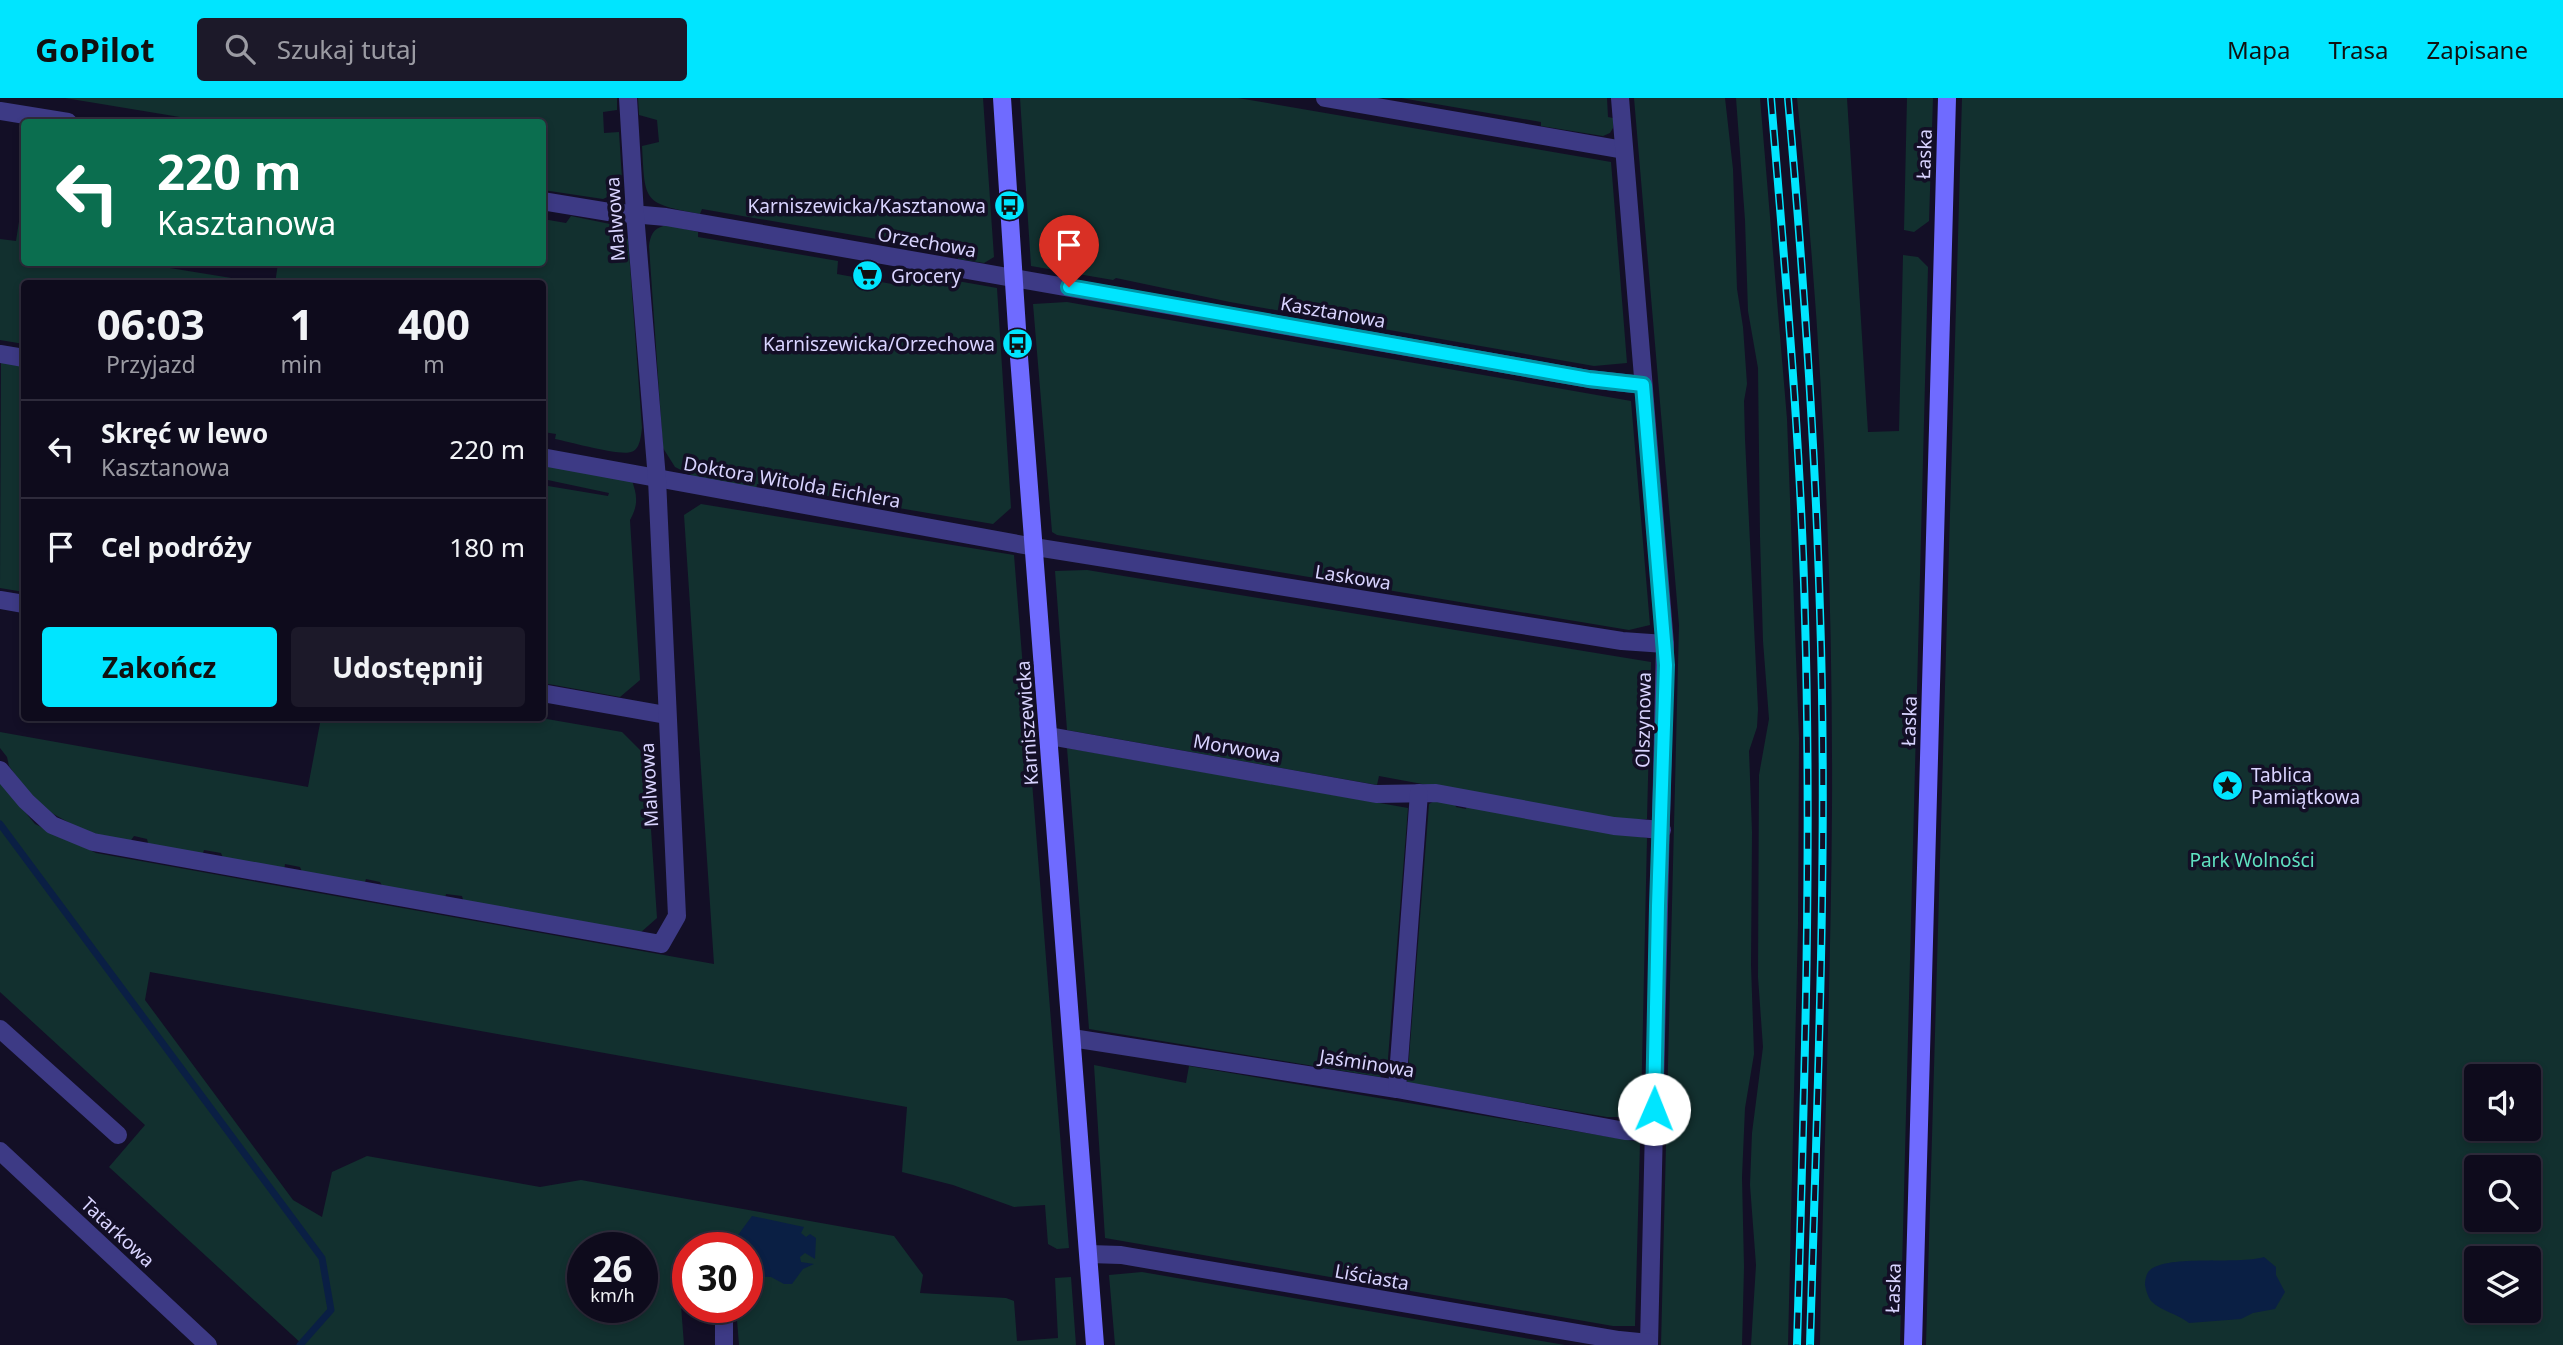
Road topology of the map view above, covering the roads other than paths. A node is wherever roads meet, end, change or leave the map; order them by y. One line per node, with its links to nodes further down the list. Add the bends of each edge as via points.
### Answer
1 (628, 98): 10 (street, Malwowa)
2 (1002, 98): 11 (street, Karniszewicka)
3 (1325, 98): 8 (street)
4 (1620, 98): 8 (street, Olszynowa)
5 (1947, 98): 39 (street, Łaska)
6 (0, 111): 7 (street)
7 (49, 119)
8 (1624, 150): 14 (street, Olszynowa)
9 (546, 202): 10 (street, Orzechowa)
10 (635, 214): 11 (street, Orzechowa); 16 (street, Malwowa)
11 (1015, 277): 14 (street, Kasztanowa); 17 (street, Karniszewicka)
12 (0, 354): 13 (street)
13 (21, 358)
14 (1643, 385): 20 (street, Olszynowa)
15 (546, 458): 16 (street, Doktora Witolda Eichlera)
16 (657, 479): 17 (street, Doktora Witolda Eichlera); 22 (street, Malwowa)
17 (1035, 547): 20 (street, Laskowa, via 1608,639); 23 (street, Karniszewicka)
18 (0, 600): 19 (street)
19 (21, 604)
20 (1665, 644): 26 (street, Olszynowa)
21 (546, 695): 22 (street)
22 (666, 715): 24 (street, Malwowa, via 677,916 661,944 93,842 52,825)
23 (1049, 736): 25 (street, Morwowa, via 1376,794); 28 (street, Karniszewicka)
24 (0, 770)
25 (1419, 793): 26 (street, Morwowa); 29 (street)
26 (1662, 830): 30 (street, Olszynowa)
27 (0, 1029): 31 (street)
28 (1072, 1038): 29 (street, Jaśminowa); 33 (street, Karniszewicka)
29 (1397, 1089): 30 (street, Jaśminowa, via 1625,1131)
30 (1654, 1132): 35 (street, Olszynowa)
31 (118, 1135)
32 (0, 1151): 36 (street, Tatarkowa)
33 (1089, 1254): 35 (street, Liściasta, via 1121,1255); 38 (street, Karniszewicka)
34 (724, 1323): 37 (street)
35 (1649, 1344)
36 (208, 1345)
37 (724, 1345)
38 (1095, 1345)
39 (1913, 1345)

